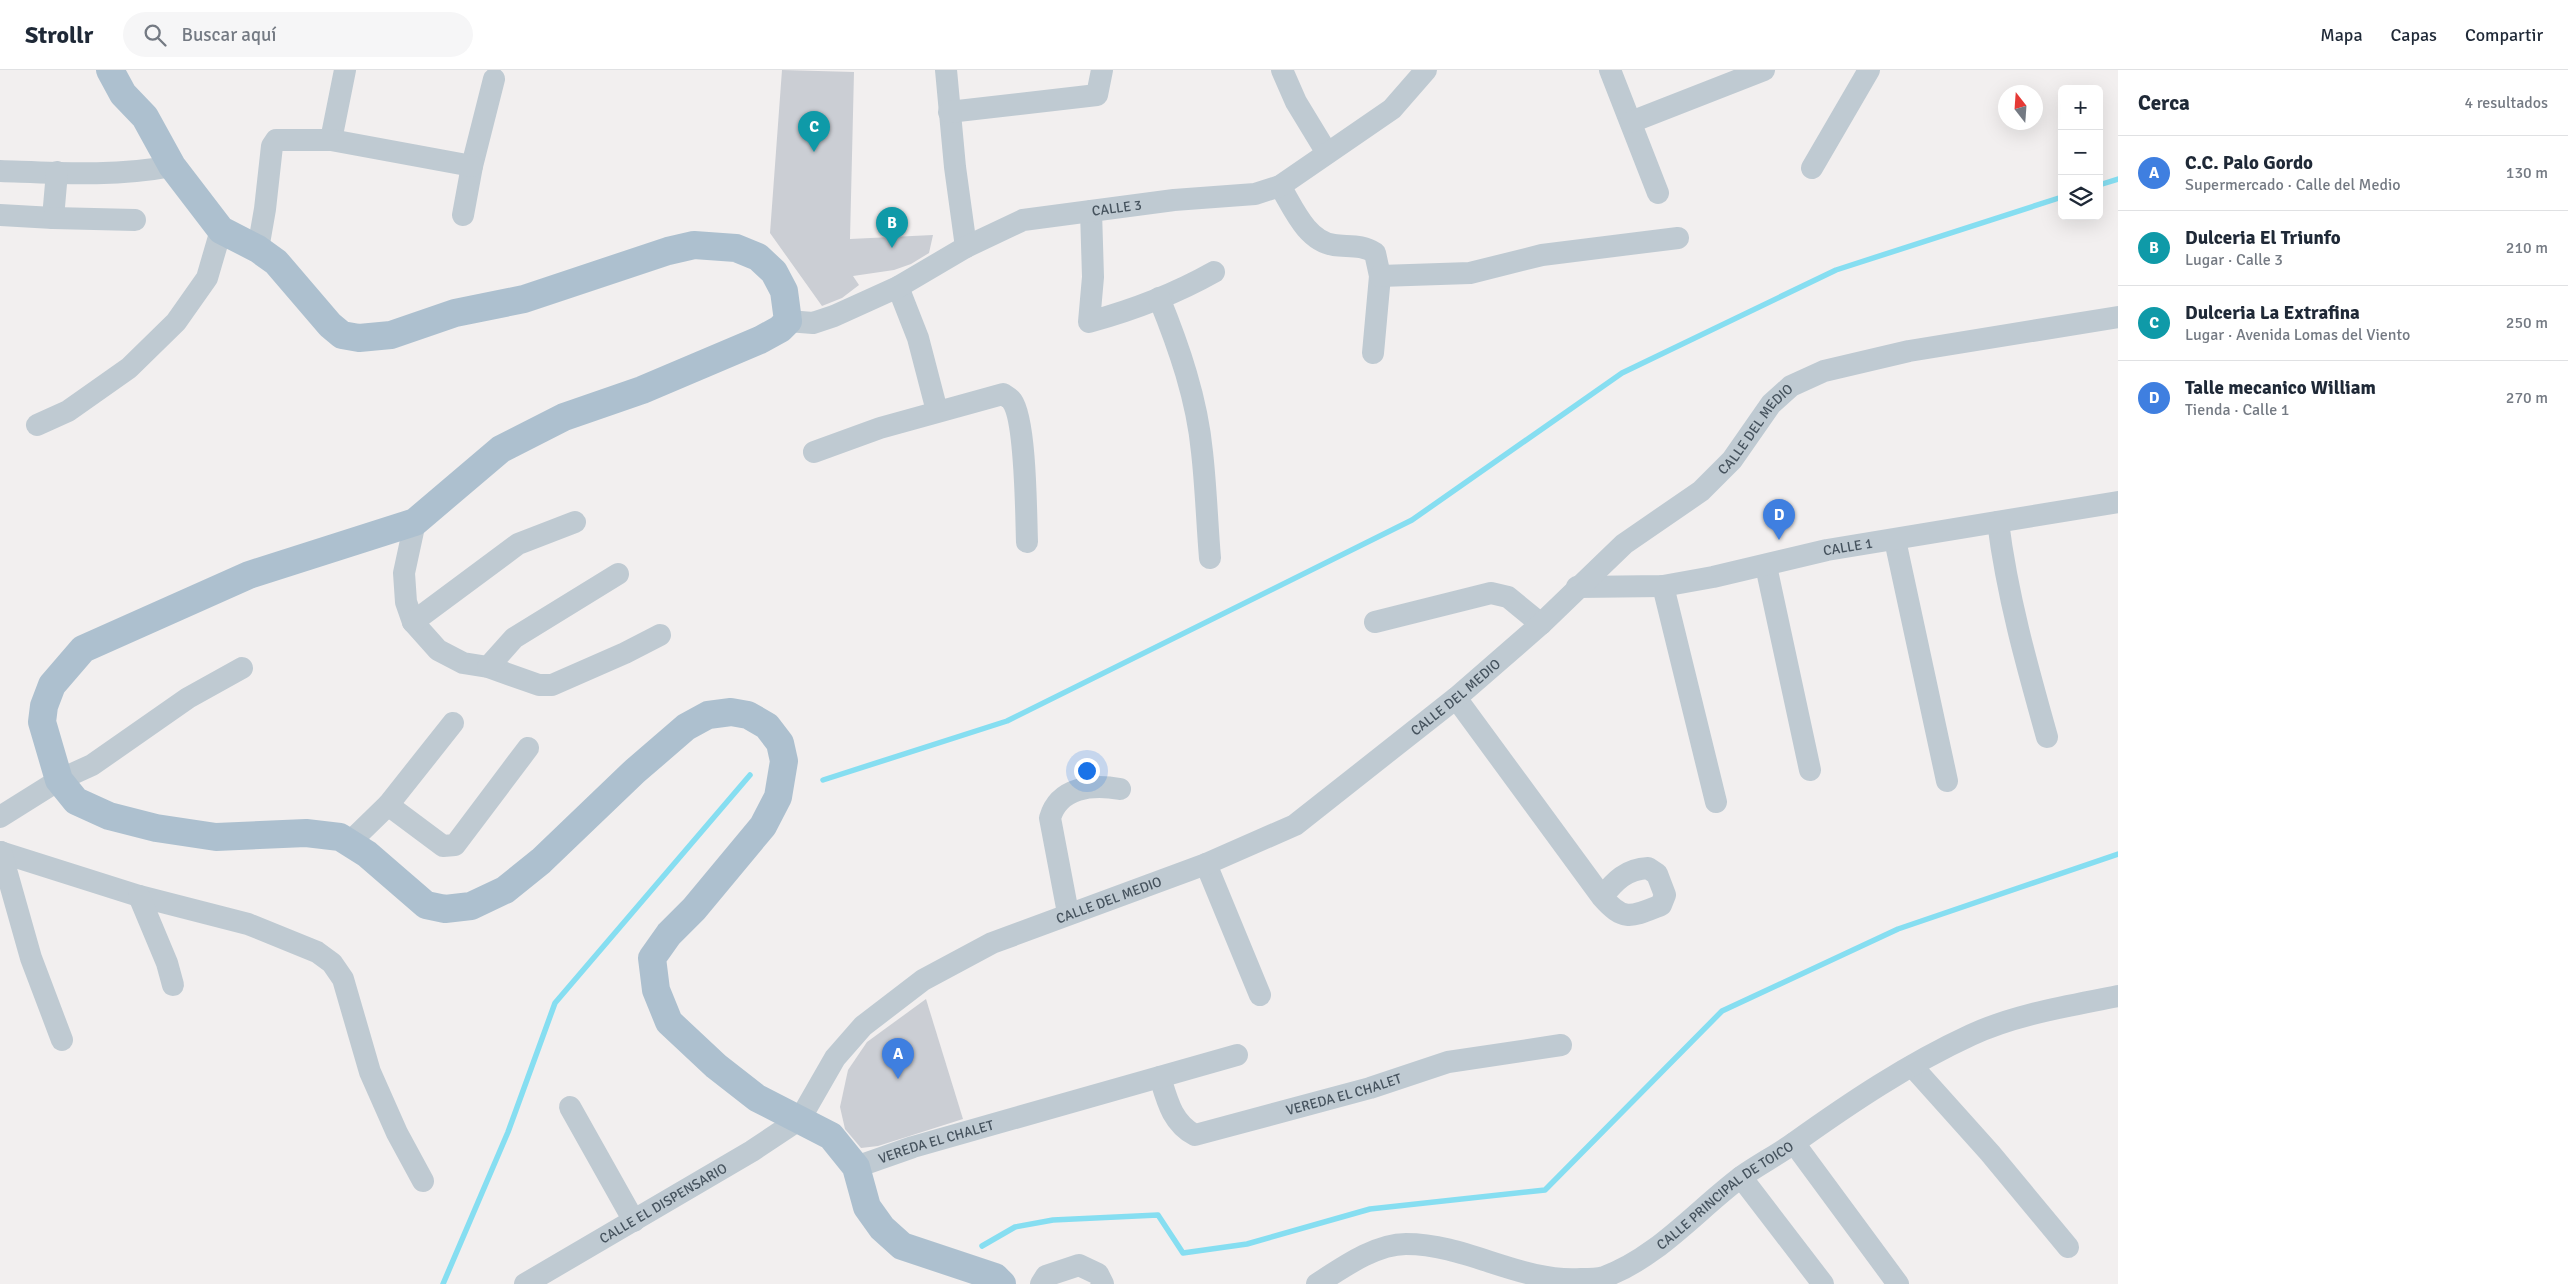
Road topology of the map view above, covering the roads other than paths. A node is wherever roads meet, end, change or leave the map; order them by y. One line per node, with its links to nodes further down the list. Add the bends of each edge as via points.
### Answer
1 (110, 70): 15 (main road, via 123,94 145,117)
2 (345, 70): 13 (street)
3 (946, 70): 11 (street)
4 (1102, 70): 11 (street, via 1097,95)
5 (1282, 70): 14 (street, via 1296,102)
6 (1426, 70): 14 (street, CALLE 3, via 1392,109)
7 (1610, 70): 12 (street)
8 (1764, 70): 12 (street)
9 (1869, 70): 17 (street)
10 (494, 80): 16 (street)
11 (949, 112): 29 (street)
12 (1631, 122): 21 (street)
13 (330, 140): 16 (street); 30 (street, via 276,140 272,146)
14 (1327, 153): 20 (street, CALLE 3)
15 (172, 166): 19 (street, via 142,172); 27 (main road)
16 (472, 166): 24 (street)
17 (1812, 168)
18 (0, 170): 19 (street)
19 (57, 172): 25 (street)
20 (1280, 186): 22 (street, CALLE 3, via 1255,194 1174,200); 32 (street, via 1314,237 1332,245 1368,248 1375,253)
21 (1658, 193)
22 (1091, 212): 29 (street, CALLE 3, via 1022,220); 34 (street, via 1093,277 1090,322)
23 (0, 215): 25 (street)
24 (463, 215)
25 (53, 218): 26 (street)
26 (135, 220)
27 (221, 230): 30 (main road); 39 (street, via 207,278 176,322 129,368 68,411)
28 (1678, 238): 32 (street, via 1542,255 1470,273)
29 (966, 247): 33 (street, CALLE 3)
30 (258, 250): 36 (main road, via 276,262 330,325 342,335 359,338 391,335 455,313 524,299 694,244 736,248 758,257 774,272 784,291)
31 (1214, 272): 34 (street)
32 (1380, 276): 37 (street)
33 (898, 287): 36 (street, CALLE 3, via 813,323); 38 (street, via 918,338)
34 (1159, 298): 47 (street, via 1181,358 1195,412 1202,450)
35 (2118, 317): 51 (street, CALLE DEL MEDIO, via 1908,351 1824,371 1791,386 1771,404 1732,460 1701,491 1624,544)
36 (788, 321): 42 (main road, via 760,340 642,390 564,417 501,448)
37 (1374, 353)
38 (937, 411): 40 (street); 46 (street, via 1003,394 1012,401 1018,417 1026,484)
39 (37, 425)
40 (814, 452)
41 (2118, 502): 44 (street, CALLE 1)
42 (415, 522): 52 (street, via 404,573 406,602); 63 (main road, via 249,575 83,649 52,685 44,706 42,722)
43 (575, 522): 52 (street, via 518,544)
44 (1998, 522): 45 (street, CALLE 1); 60 (street, via 2003,563)
45 (1895, 540): 48 (street, CALLE 1, via 1827,550); 64 (street)
46 (1027, 542)
47 (1210, 558)
48 (1766, 566): 50 (street, CALLE 1); 62 (street)
49 (618, 574): 56 (street, via 514,638)
50 (1663, 586): 51 (street, CALLE 1); 66 (street)
51 (1577, 587): 54 (street, CALLE DEL MEDIO)
52 (413, 622): 56 (street, via 438,650 463,663)
53 (1375, 622): 54 (street, via 1491,593 1508,597)
54 (1541, 624): 58 (street, CALLE DEL MEDIO)
55 (660, 635): 56 (street, via 552,685 539,684)
56 (488, 667)
57 (242, 668): 63 (street, via 188,698 92,765)
58 (1456, 698): 71 (street, CALLE DEL MEDIO, via 1295,825); 73 (street)
59 (453, 723): 67 (street)
60 (2047, 737)
61 (528, 748): 67 (street, via 455,845 443,846)
62 (1810, 770)
63 (59, 780): 68 (street); 69 (main road, via 76,801 110,816 156,828 216,837 306,834 340,837)
64 (1947, 781)
65 (1120, 789): 74 (street, via 1103,786 1084,788 1067,794 1053,806 1050,818)
66 (1716, 802)
67 (388, 805): 69 (street)
68 (0, 817)
69 (350, 843): 84 (main road, via 426,905 445,909 471,906 505,890 541,861 686,727 708,715 731,712 748,715 767,726 780,743 784,761 778,797 763,826 652,958 656,990 669,1022 746,1090)
70 (0, 852): 72 (street); 78 (street, via 31,958)
71 (1206, 864): 74 (street, CALLE DEL MEDIO); 76 (street)
72 (139, 896): 75 (street); 88 (street, via 248,924 317,952 332,963 343,979 370,1072)
73 (1602, 897)
74 (1068, 914): 84 (street, CALLE DEL MEDIO, via 992,943 923,980 893,1002 863,1026 835,1058)
75 (173, 984)
76 (1260, 995)
77 (2118, 996): 81 (street, CALLE PRINCIPAL DE TOICO, via 2027,1016 1971,1035)
78 (62, 1040)
79 (1561, 1045): 82 (street, VEREDA EL CHALET, via 1448,1062 1370,1088 1195,1135 1178,1122)
80 (1237, 1055): 82 (street, VEREDA EL CHALET)
81 (1912, 1066): 85 (street, CALLE PRINCIPAL DE TOICO, via 1856,1099); 90 (street, via 1990,1152)
82 (1160, 1077): 86 (street, VEREDA EL CHALET, via 913,1147)
83 (570, 1106): 89 (street)
84 (800, 1119): 86 (main road, via 831,1136); 89 (street, CALLE EL DISPENSARIO)
85 (1794, 1143): 87 (street, CALLE PRINCIPAL DE TOICO); 97 (street)
86 (856, 1167): 93 (main road, via 867,1207 882,1228 902,1246 994,1277)
87 (1741, 1177): 91 (street, CALLE PRINCIPAL DE TOICO, via 1628,1267 1601,1278 1572,1280 1534,1276 1459,1252 1405,1244 1373,1251); 96 (street)
88 (423, 1181)
89 (634, 1221): 92 (street, CALLE EL DISPENSARIO)
90 (2068, 1247)
91 (1327, 1281)
92 (525, 1284)
93 (1002, 1284)
94 (1041, 1284): 95 (street, via 1046,1276 1079,1266 1098,1274)
95 (1103, 1284)
96 (1823, 1284)
97 (1898, 1284)

